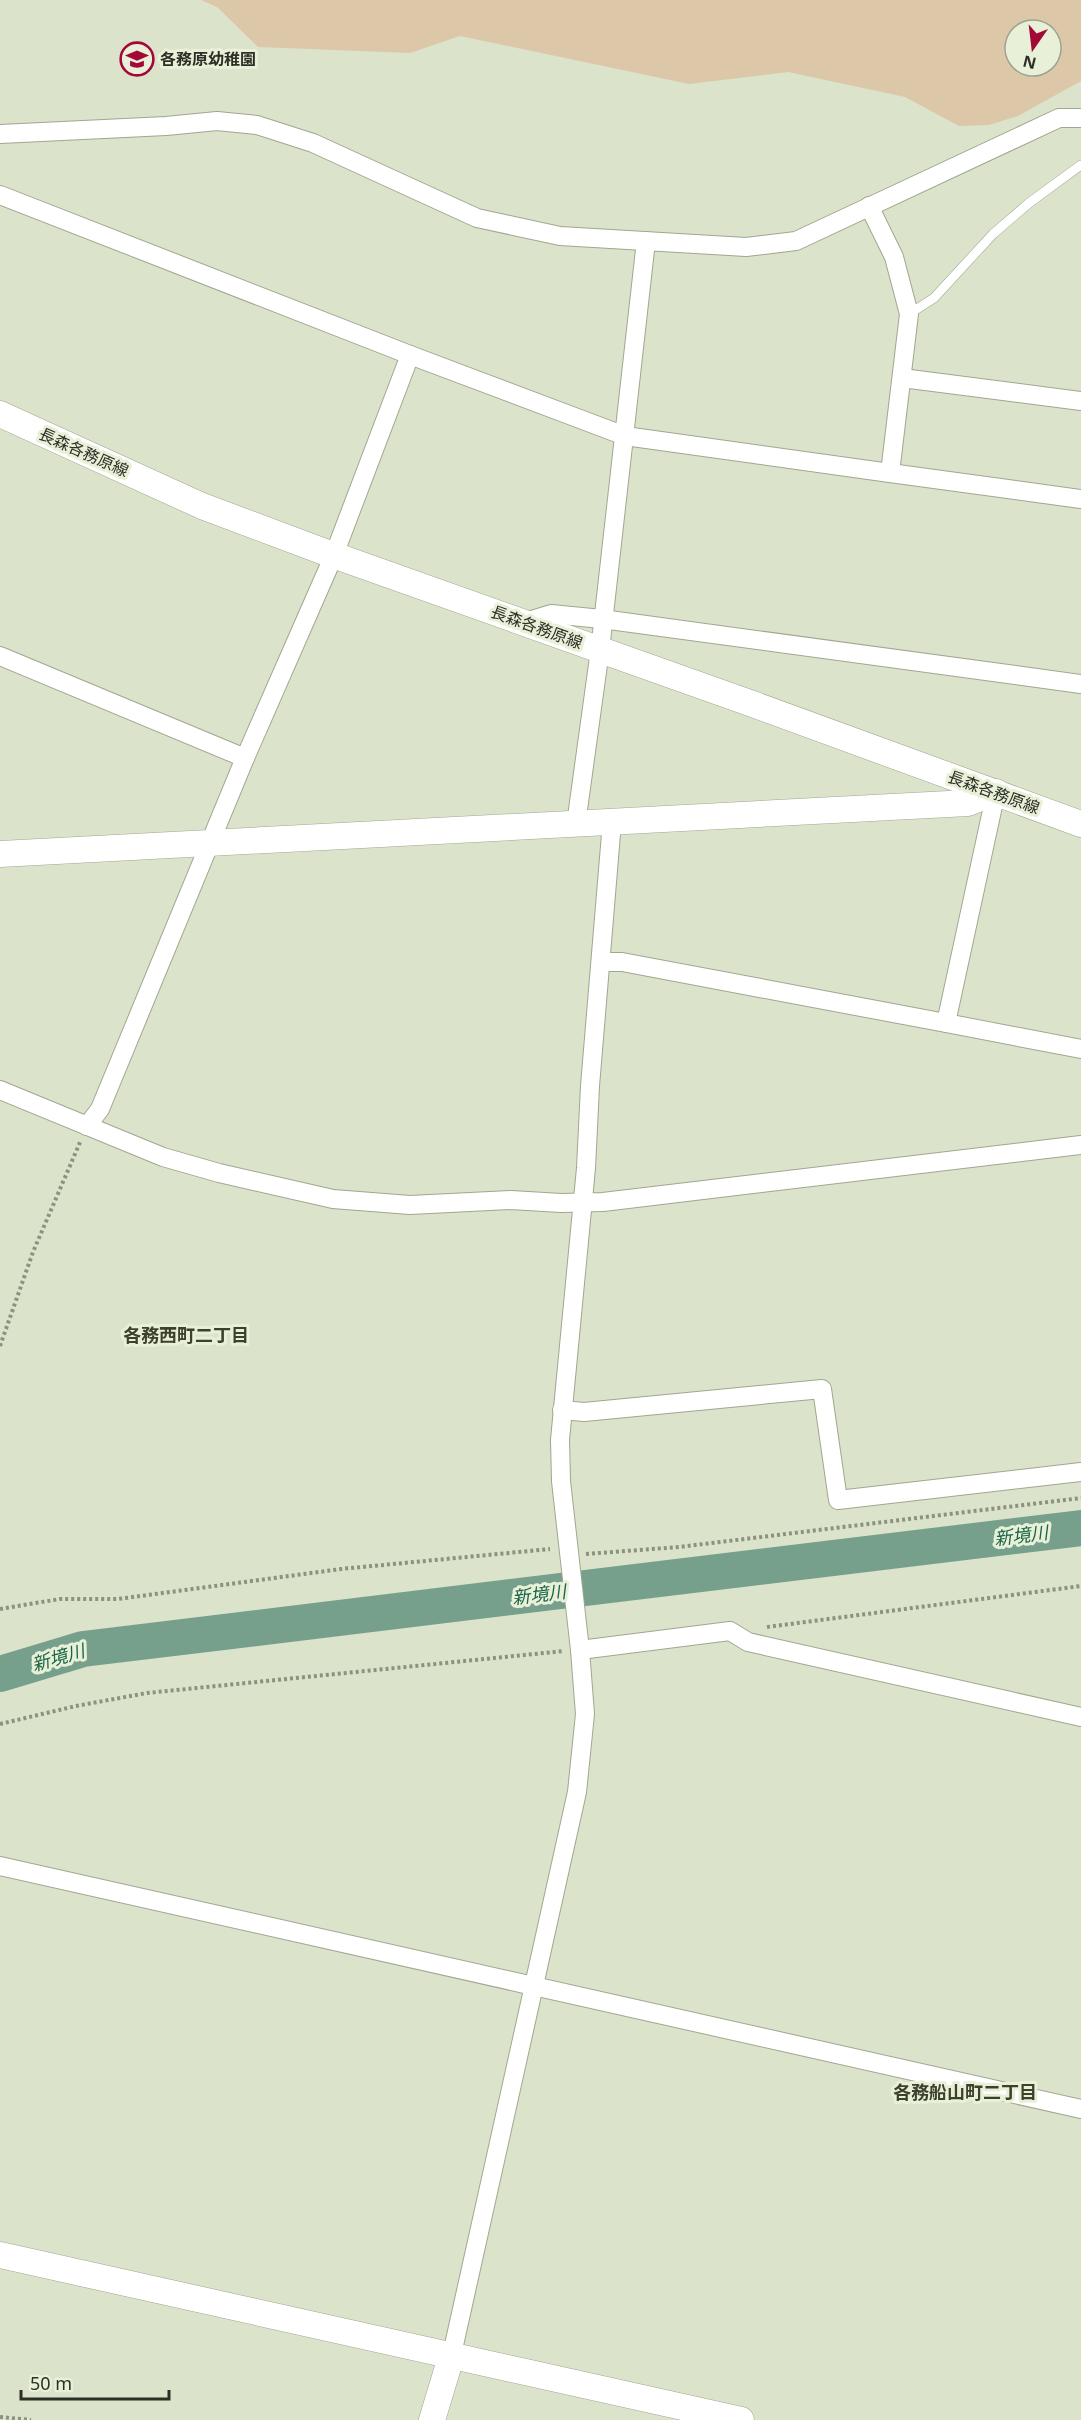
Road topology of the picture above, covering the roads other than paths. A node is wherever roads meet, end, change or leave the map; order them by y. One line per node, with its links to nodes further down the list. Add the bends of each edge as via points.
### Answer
1 (1081, 118): 5 (street, via 1059,118)
2 (0, 135): 6 (street, via 217,121 257,125 313,142 477,218 560,236)
3 (1081, 165): 7 (lane, via 993,234 934,298)
4 (0, 195): 8 (street)
5 (869, 206): 6 (street, via 796,241 746,247); 7 (street, via 894,257)
6 (646, 241): 12 (street)
7 (909, 314): 9 (street)
8 (410, 355): 12 (street); 15 (street)
9 (902, 378): 10 (street); 13 (street)
10 (1081, 401)
11 (0, 414): 15 (street, 長森各務原線, via 202,506)
12 (625, 436): 13 (street); 16 (street)
13 (890, 473): 14 (street)
14 (1081, 500)
15 (334, 555): 17 (street, 長森各務原線); 21 (street)
16 (602, 618): 17 (street, via 551,614); 18 (street); 20 (street)
17 (525, 622): 18 (street, 長森各務原線)
18 (600, 650): 22 (street, 長森各務原線); 24 (street)
19 (0, 656): 21 (street)
20 (1081, 684)
21 (245, 758): 26 (street)
22 (996, 792): 23 (street, via 968,803); 25 (street, 長森各務原線); 29 (street)
23 (612, 822): 24 (street); 28 (street)
24 (576, 824): 26 (street)
25 (1081, 824)
26 (210, 841): 27 (street); 32 (street, via 100,1109)
27 (0, 854)
28 (601, 962): 29 (street, via 622,962); 34 (street)
29 (946, 1023): 30 (street)
30 (1081, 1049)
31 (0, 1090): 32 (street)
32 (87, 1126): 34 (street, via 163,1157 333,1199 410,1205 511,1200)
33 (1081, 1145): 34 (street)
34 (583, 1202): 35 (street)
35 (562, 1410): 36 (street, via 584,1412 822,1389 838,1500); 37 (street, via 561,1481)
36 (1081, 1472)
37 (580, 1650): 38 (street, via 730,1631 748,1642); 40 (street, via 585,1714 577,1792)
38 (1081, 1717)
39 (0, 1866): 40 (street)
40 (534, 1985): 41 (street); 43 (street)
41 (1081, 2109)
42 (0, 2255): 43 (street)
43 (452, 2354): 44 (street); 45 (street)
44 (432, 2420)
45 (741, 2420)

